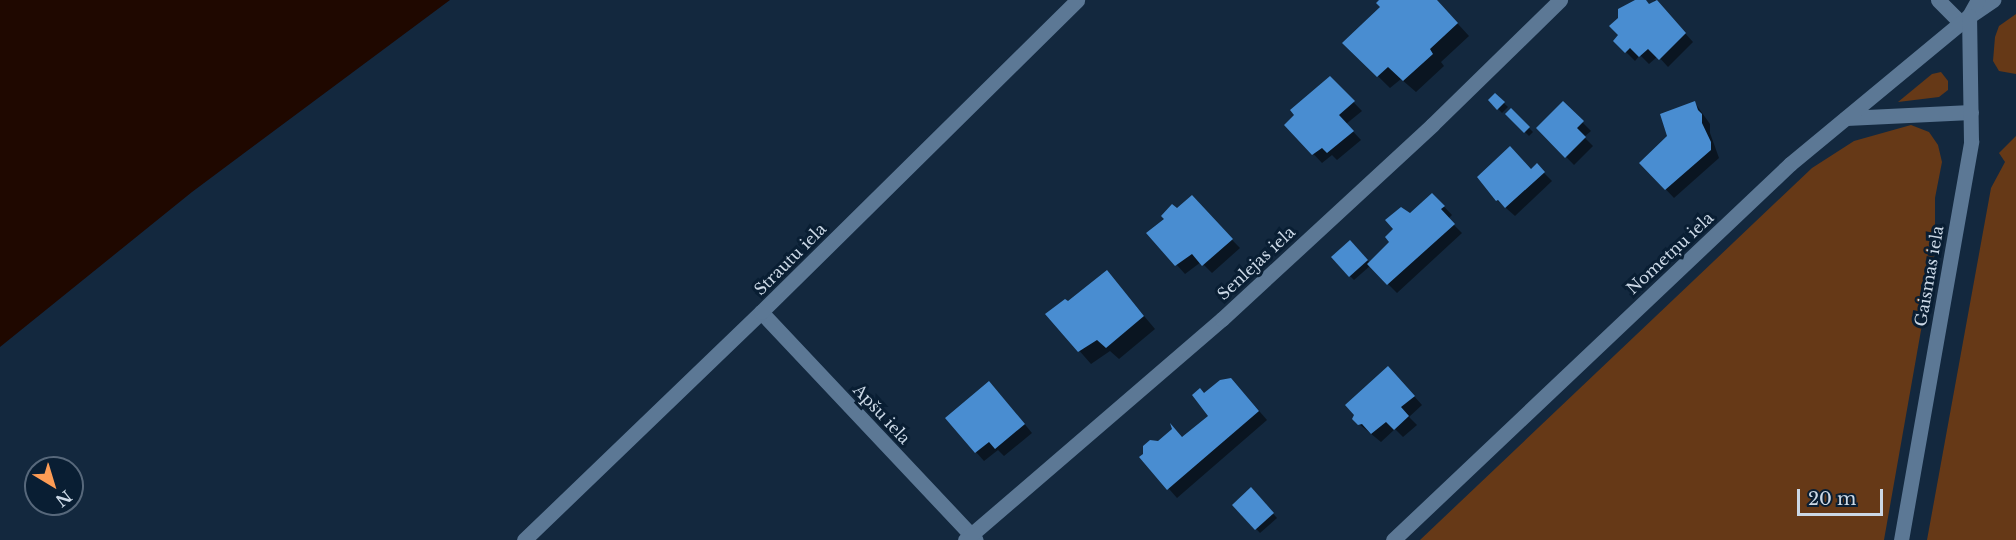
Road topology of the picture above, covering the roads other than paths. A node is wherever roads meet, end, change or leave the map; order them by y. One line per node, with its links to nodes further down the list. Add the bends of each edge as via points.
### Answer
1 (1077, 0): 9 (street, Strautu iela)
2 (1560, 0): 10 (street, Senlejas iela, via 1432,125 1222,319)
3 (1938, 0): 6 (street)
4 (1978, 0): 6 (street, Nometņu iela)
5 (1993, 0): 6 (street)
6 (1965, 20): 7 (street, Gaismas iela); 8 (street, Nometņu iela)
7 (1971, 112): 8 (street); 13 (street, Gaismas iela, via 1971,141)
8 (1846, 118): 12 (street, Nometņu iela, via 1781,173)
9 (761, 312): 10 (street, Apšu iela); 11 (street, Strautu iela)
10 (971, 538)
11 (524, 540)
12 (1393, 540)
13 (1900, 540)

